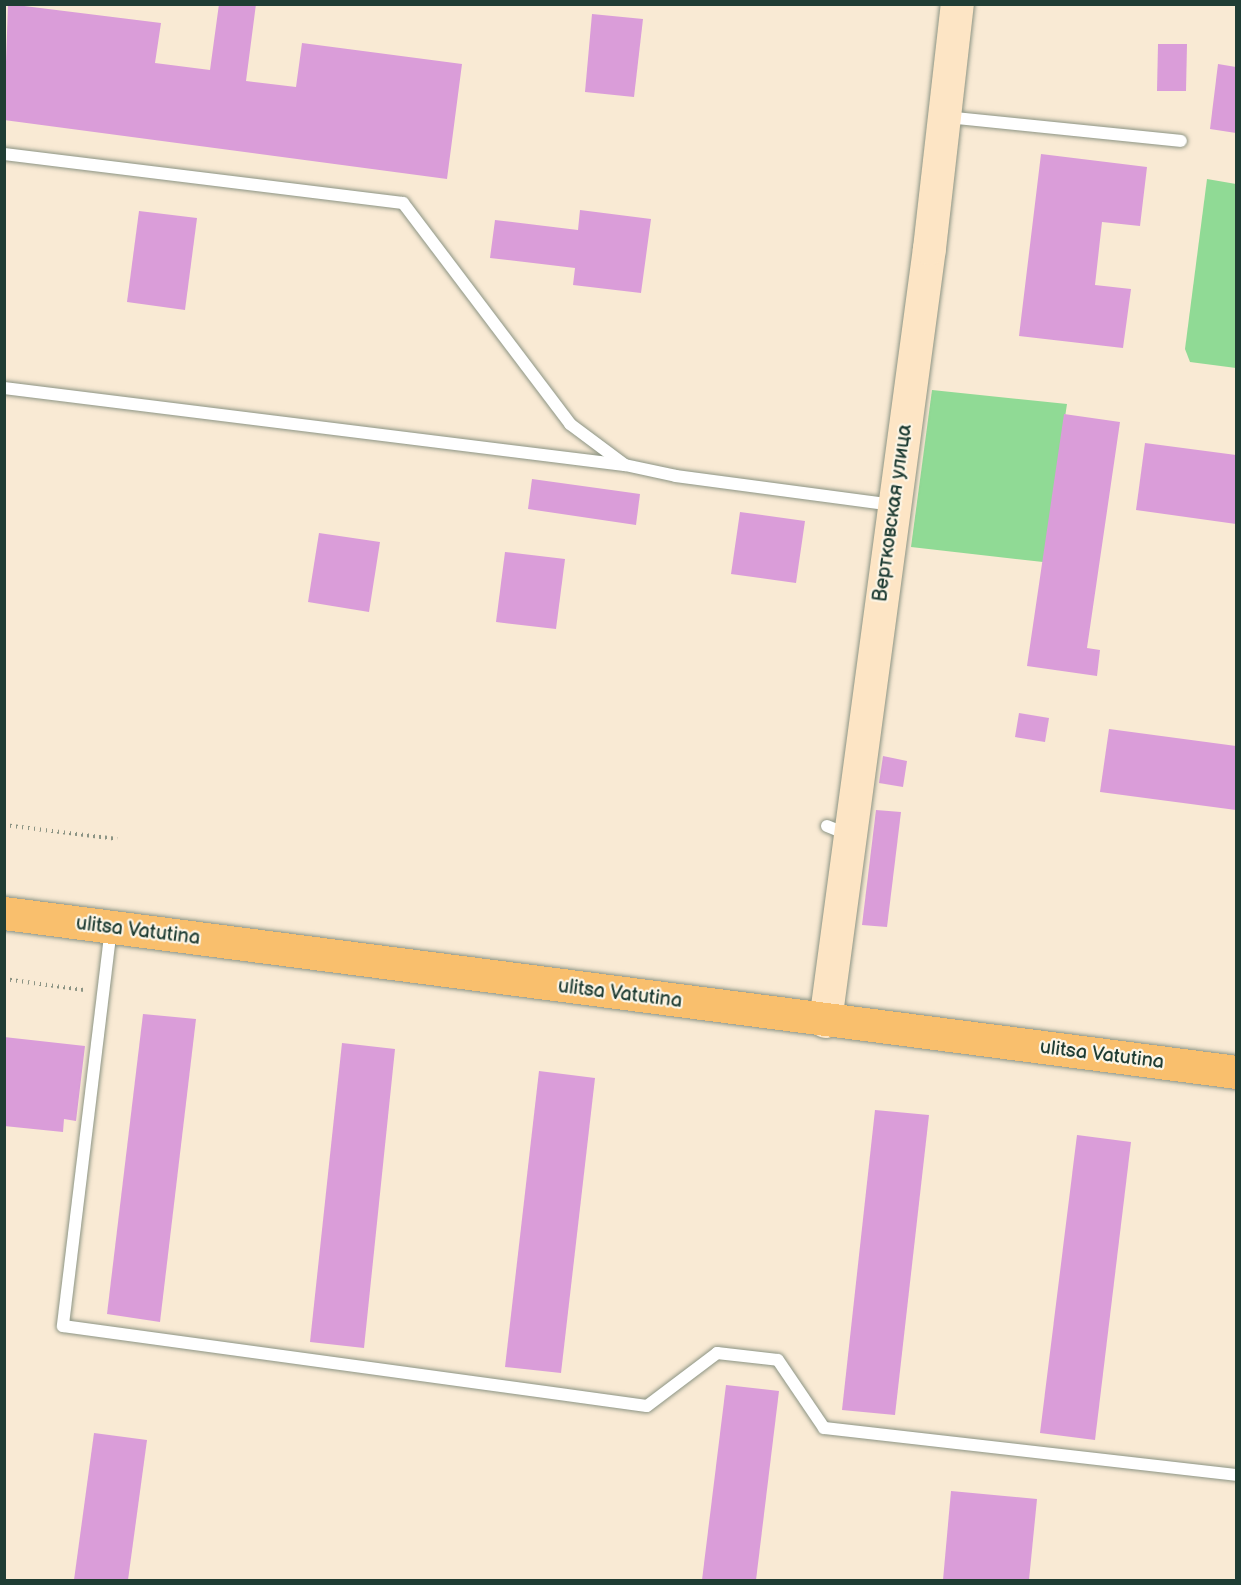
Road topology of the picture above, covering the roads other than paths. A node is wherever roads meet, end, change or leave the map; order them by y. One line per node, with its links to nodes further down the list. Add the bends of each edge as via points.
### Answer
1 (957, 4): 2 (street, Вертковская улица)
2 (942, 116): 3 (lane); 7 (street, Вертковская улица, via 929,248)
3 (1181, 141)
4 (4, 154): 6 (lane, via 403,203 570,424)
5 (4, 388): 6 (lane)
6 (625, 465): 7 (lane, via 676,476)
7 (894, 505): 10 (street, Вертковская улица, via 839,831)
8 (4, 913): 9 (main road, ulitsa Vatutina)
9 (111, 927): 10 (main road, ulitsa Vatutina); 12 (lane, via 63,1326 646,1406 717,1353 777,1360 824,1428)
10 (825, 1021): 11 (main road, ulitsa Vatutina)
11 (1236, 1072)
12 (1236, 1475)

